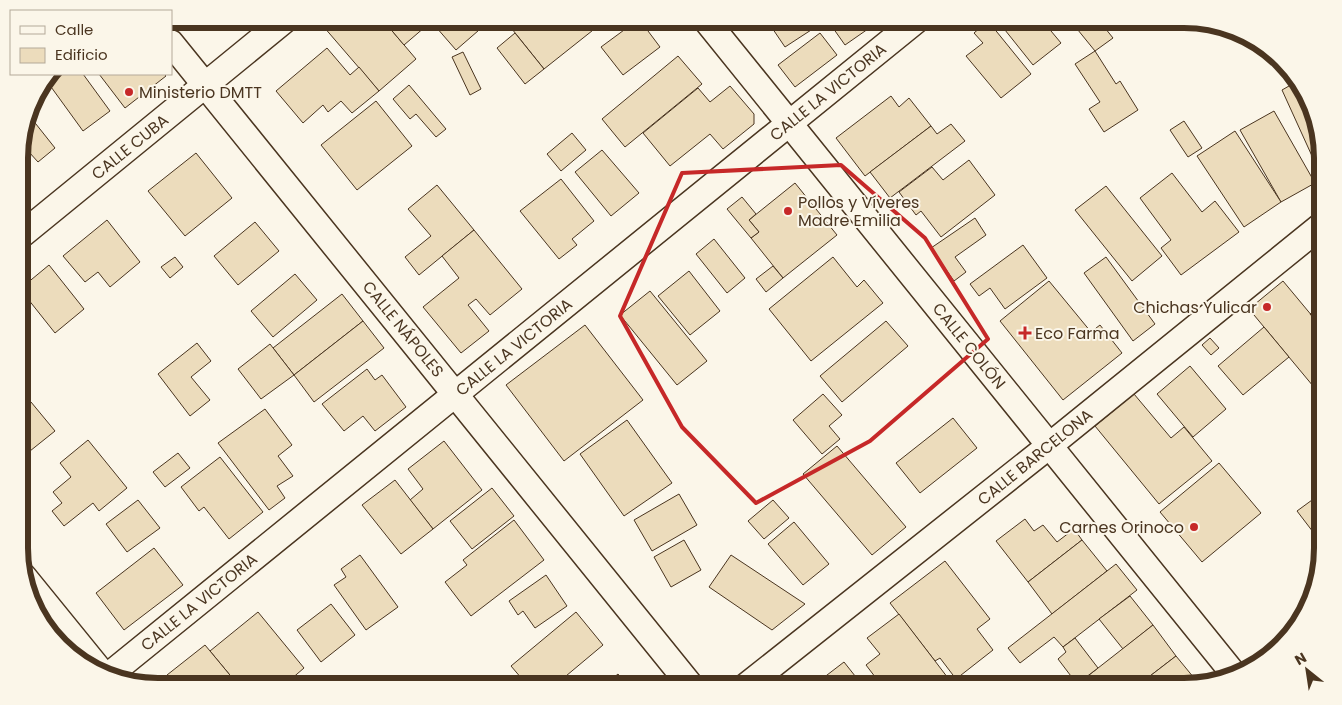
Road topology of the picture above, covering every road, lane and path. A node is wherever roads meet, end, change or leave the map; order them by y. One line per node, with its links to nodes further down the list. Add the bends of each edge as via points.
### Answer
1 (275, 28): 5 (street, CALLE CUBA)
2 (712, 28): 6 (street, CALLE COLÓN)
3 (907, 28): 6 (street, CALLE LA VICTORIA)
4 (172, 44): 5 (street, CALLE NÁPOLES)
5 (205, 85): 7 (street, CALLE CUBA); 9 (street, CALLE NÁPOLES)
6 (790, 124): 9 (street, CALLE LA VICTORIA); 10 (street, CALLE COLÓN)
7 (28, 230)
8 (1314, 232): 10 (street, CALLE BARCELONA)
9 (456, 394): 14 (street, CALLE LA VICTORIA); 15 (street, CALLE NÁPOLES)
10 (1050, 446): 13 (street, CALLE COLÓN); 16 (street, CALLE BARCELONA)
11 (34, 590): 12 (street)
12 (91, 659)
13 (1230, 669)
14 (115, 670)
15 (684, 677)
16 (757, 677)

